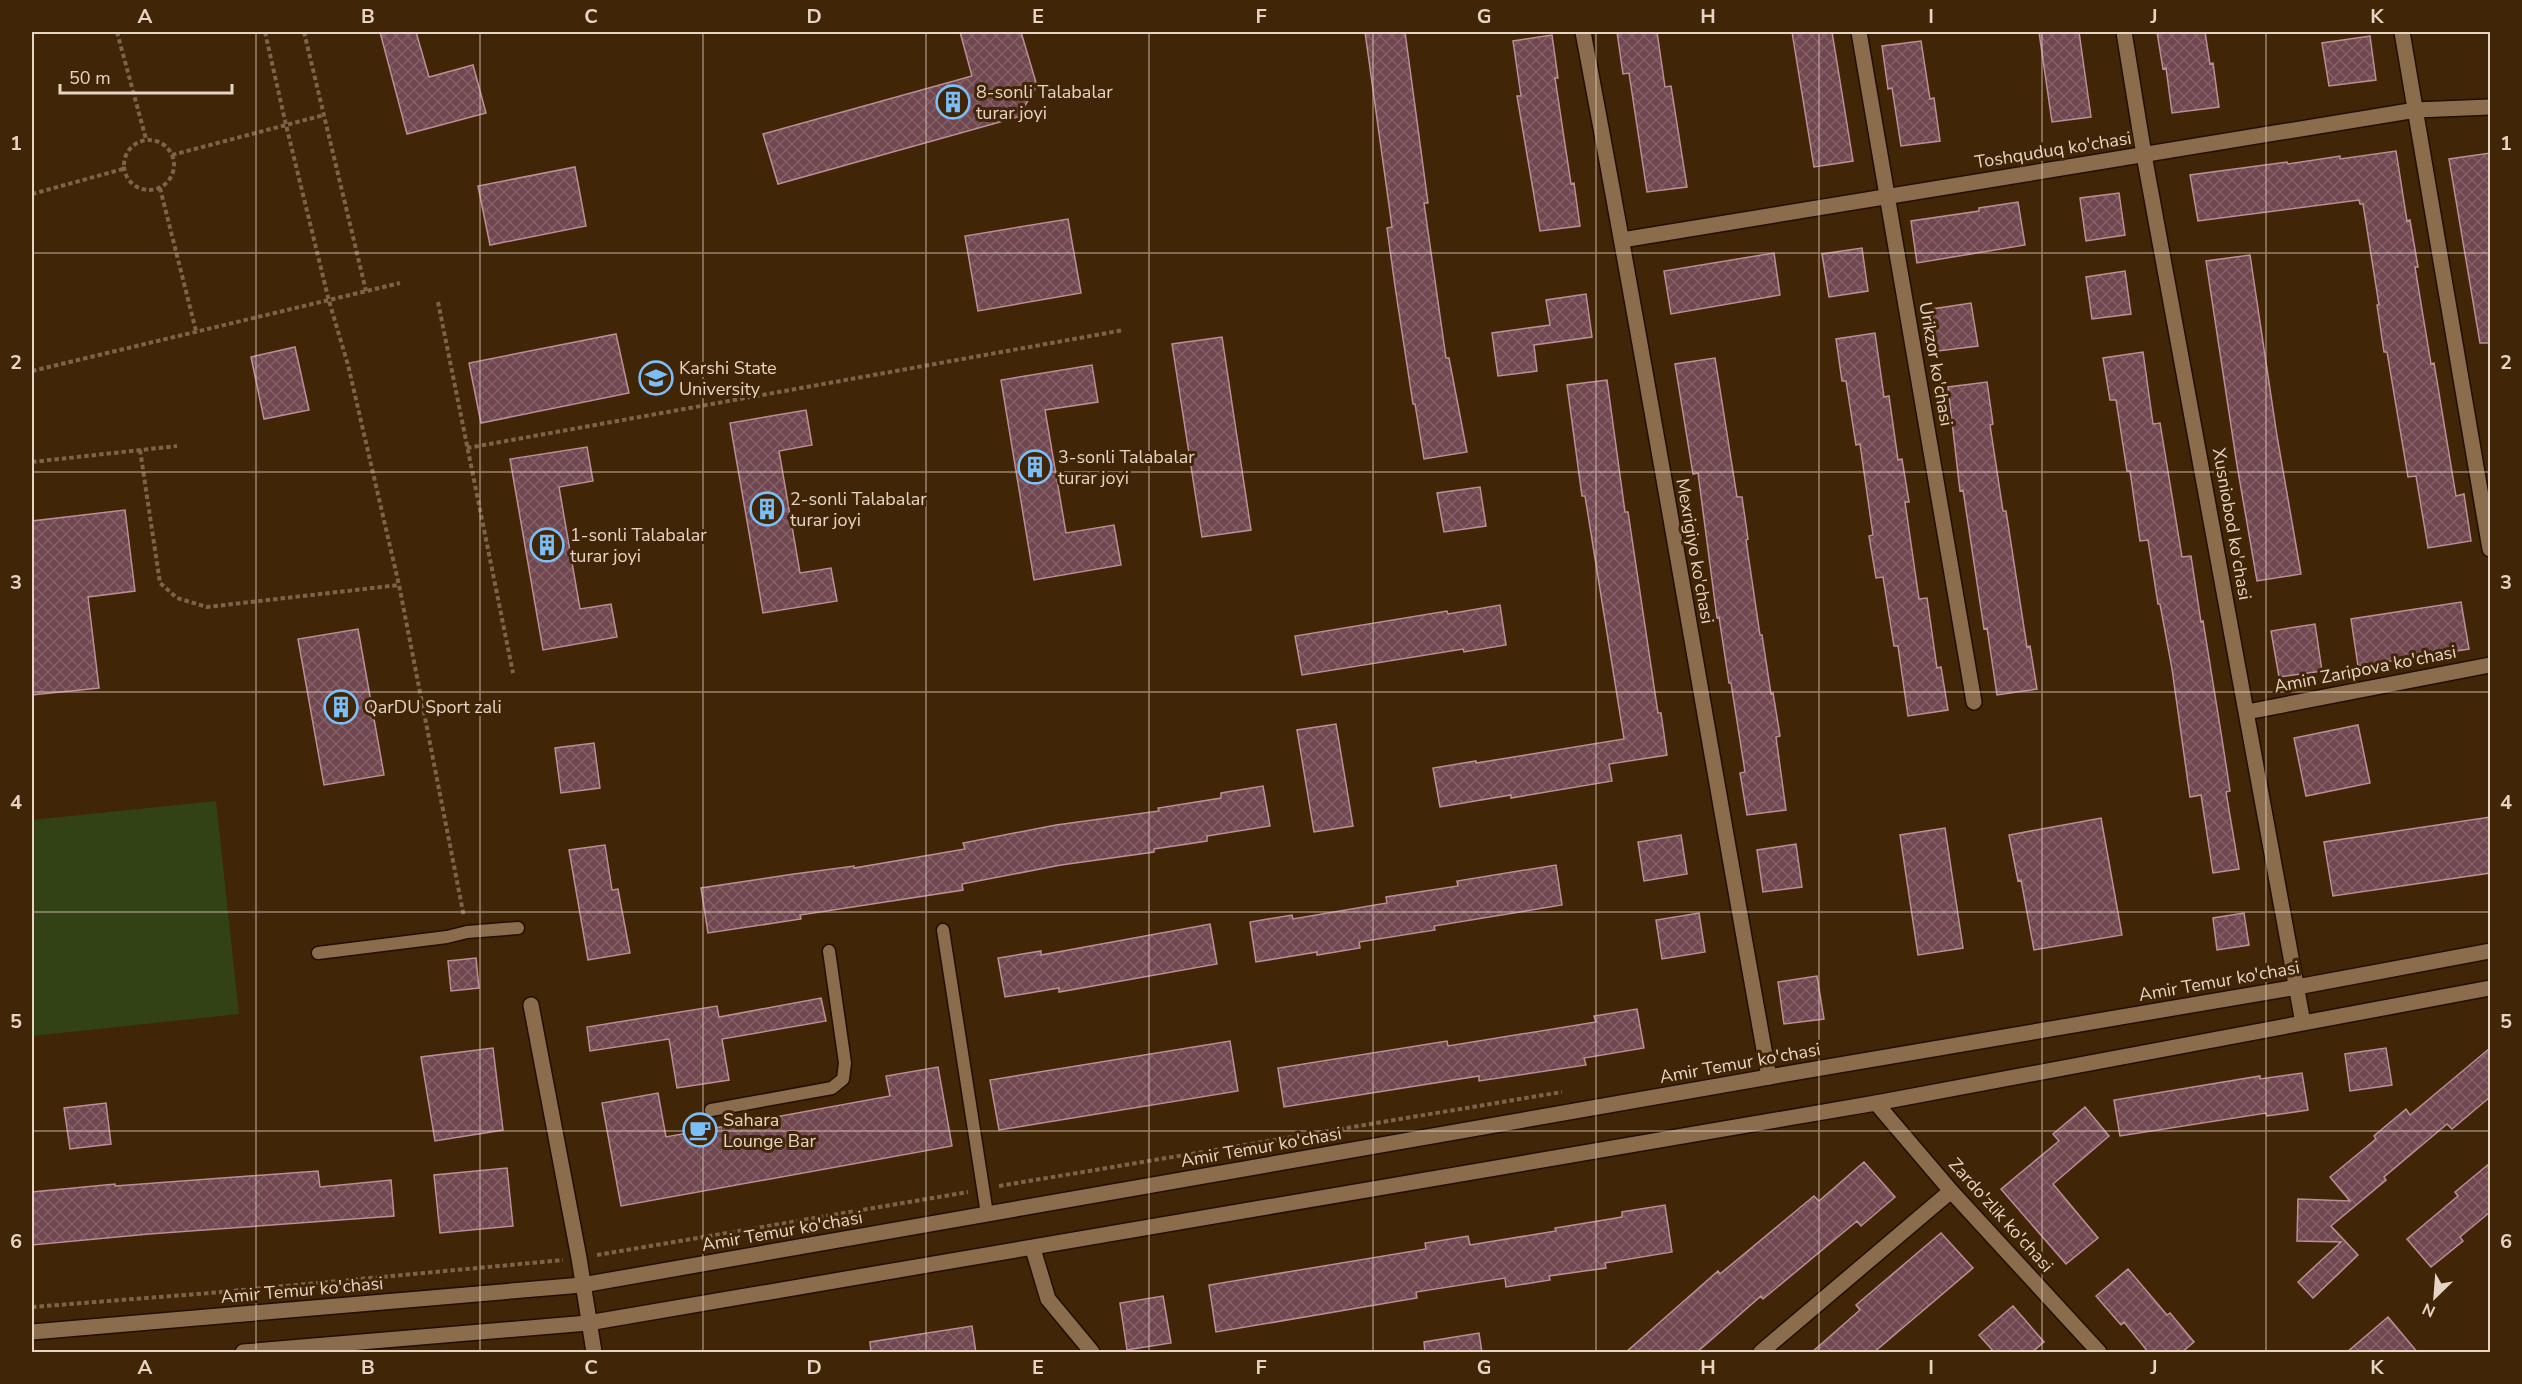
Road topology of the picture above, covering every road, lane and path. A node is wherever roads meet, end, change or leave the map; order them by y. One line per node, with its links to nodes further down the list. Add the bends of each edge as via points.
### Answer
1 (117, 32): 12 (path)
2 (265, 32): 11 (path)
3 (304, 32): 10 (path)
4 (1583, 32): 19 (street, Mexrigiyo ko'chasi)
5 (1859, 32): 18 (street, Urikzor ko'chasi)
6 (2124, 32): 14 (street, Xusniobod ko'chasi)
7 (2403, 32): 9 (street)
8 (2490, 107): 9 (street, Toshquduq ko'chasi)
9 (2416, 110): 14 (street, Toshquduq ko'chasi); 31 (street)
10 (324, 115): 11 (path); 21 (path)
11 (286, 125): 13 (path); 22 (path)
12 (146, 139): 13 (path, via 161,142); 15 (path, via 131,146)
13 (172, 155): 16 (path, via 174,172)
14 (2144, 155): 18 (street, Toshquduq ko'chasi); 36 (street, Xusniobod ko'chasi)
15 (123, 169): 16 (path, via 139,188); 17 (path)
16 (160, 188): 25 (path)
17 (32, 194)
18 (1888, 197): 19 (street, Toshquduq ko'chasi); 35 (street, Urikzor ko'chasi)
19 (1622, 240): 47 (street, Mexrigiyo ko'chasi)
20 (400, 283): 21 (path)
21 (366, 291): 22 (path)
22 (329, 301): 25 (path); 32 (path, via 348,365)
23 (438, 302): 28 (path)
24 (1124, 330): 28 (path)
25 (196, 331): 26 (path)
26 (32, 371)
27 (177, 446): 29 (path)
28 (467, 448): 34 (path)
29 (140, 450): 30 (path); 32 (path, via 160,583 177,598 207,607)
30 (32, 462)
31 (2490, 549)
32 (399, 585): 39 (path)
33 (2490, 665): 36 (street, Amin Zaripova ko'chasi)
34 (513, 673)
35 (1974, 702)
36 (2247, 712): 43 (street, Xusniobod ko'chasi)
37 (518, 928): 39 (lane)
38 (943, 930): 51 (lane)
39 (467, 932): 42 (lane)
40 (830, 951): 50 (lane, via 845,1063 843,1079 832,1088)
41 (2490, 951): 43 (street, Amir Temur ko'chasi)
42 (318, 953)
43 (2297, 987): 46 (street, Xusniobod ko'chasi); 47 (street, Amir Temur ko'chasi)
44 (2490, 988): 46 (street)
45 (531, 1005): 55 (street)
46 (2303, 1023): 49 (street)
47 (1769, 1077): 53 (street, Amir Temur ko'chasi)
48 (1565, 1091): 51 (path)
49 (1876, 1103): 52 (street, Zardo'zlik ko'chasi); 54 (street)
50 (711, 1110)
51 (982, 1189): 53 (lane); 55 (path)
52 (1951, 1191): 63 (street); 64 (street, Zardo'zlik ko'chasi)
53 (987, 1214): 56 (street, Amir Temur ko'chasi)
54 (1033, 1249): 58 (street); 62 (street, via 1048,1299)
55 (579, 1258): 56 (street); 57 (path)
56 (582, 1286): 58 (street); 59 (street, Amir Temur ko'chasi)
57 (32, 1307)
58 (588, 1323): 60 (street); 61 (street)
59 (32, 1332)
60 (243, 1353)
61 (594, 1353)
62 (1092, 1353)
63 (1761, 1353)
64 (2099, 1353)

